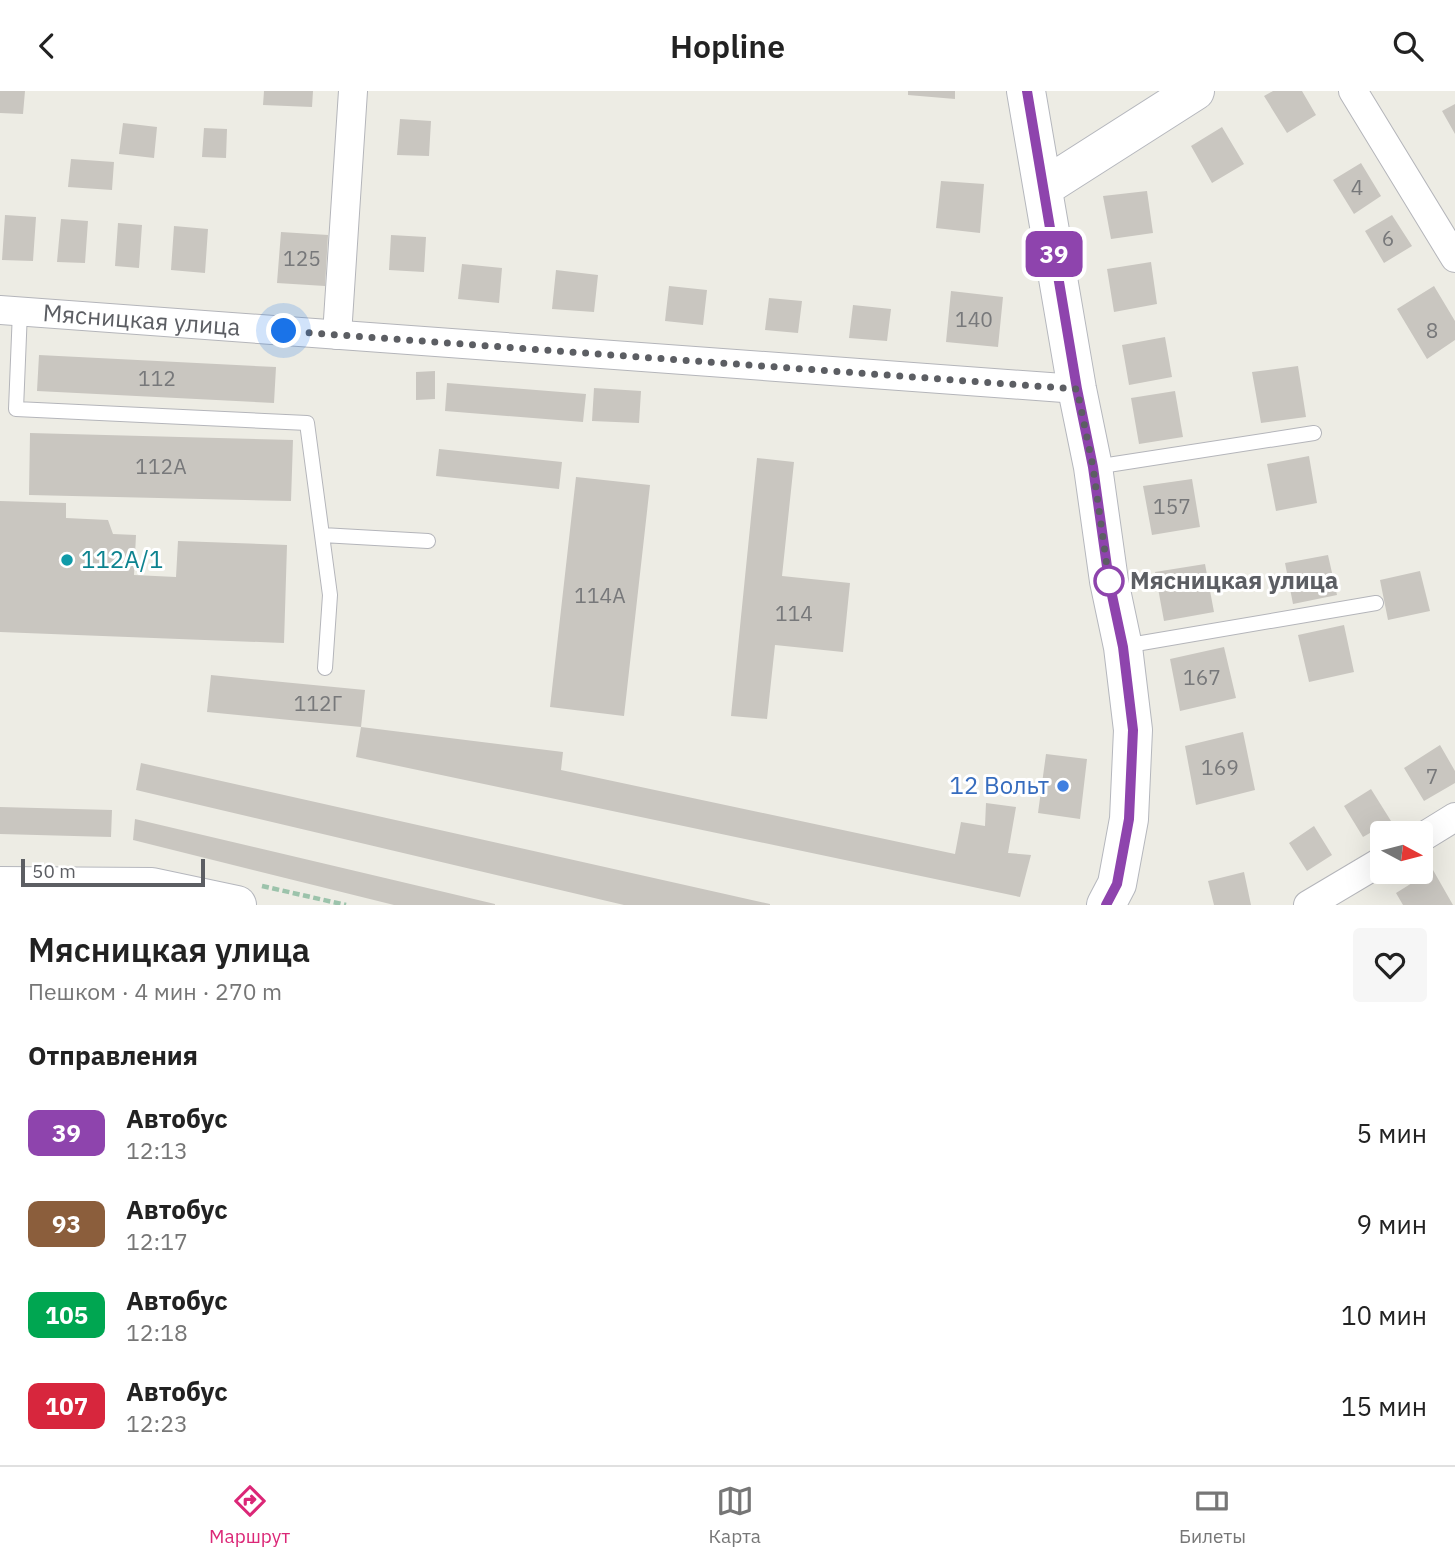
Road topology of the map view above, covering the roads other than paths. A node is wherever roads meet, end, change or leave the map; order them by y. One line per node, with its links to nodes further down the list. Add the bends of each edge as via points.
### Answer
1 (353, 91): 8 (street)
2 (1027, 91): 5 (main road)
3 (1195, 91): 5 (main road)
4 (1353, 91): 6 (street)
5 (1043, 188): 9 (main road)
6 (1455, 258)
7 (10, 311): 8 (street, Мясницкая улица); 12 (lane, via 16,409 307,423)
8 (337, 335): 9 (street, Мясницкая улица)
9 (1077, 389): 11 (main road)
10 (1314, 433): 11 (lane)
11 (1093, 467): 15 (main road)
12 (322, 535): 13 (lane); 16 (lane, via 330,595)
13 (428, 541)
14 (1376, 603): 15 (lane)
15 (1123, 647): 23 (main road, via 1133,730 1129,819 1117,884)
16 (325, 668)
17 (1455, 817): 18 (street)
18 (1433, 831)
19 (1370, 868): 24 (street)
20 (0, 886): 21 (main road)
21 (151, 896): 22 (main road)
22 (237, 905)
23 (1106, 905)
24 (1308, 905)

